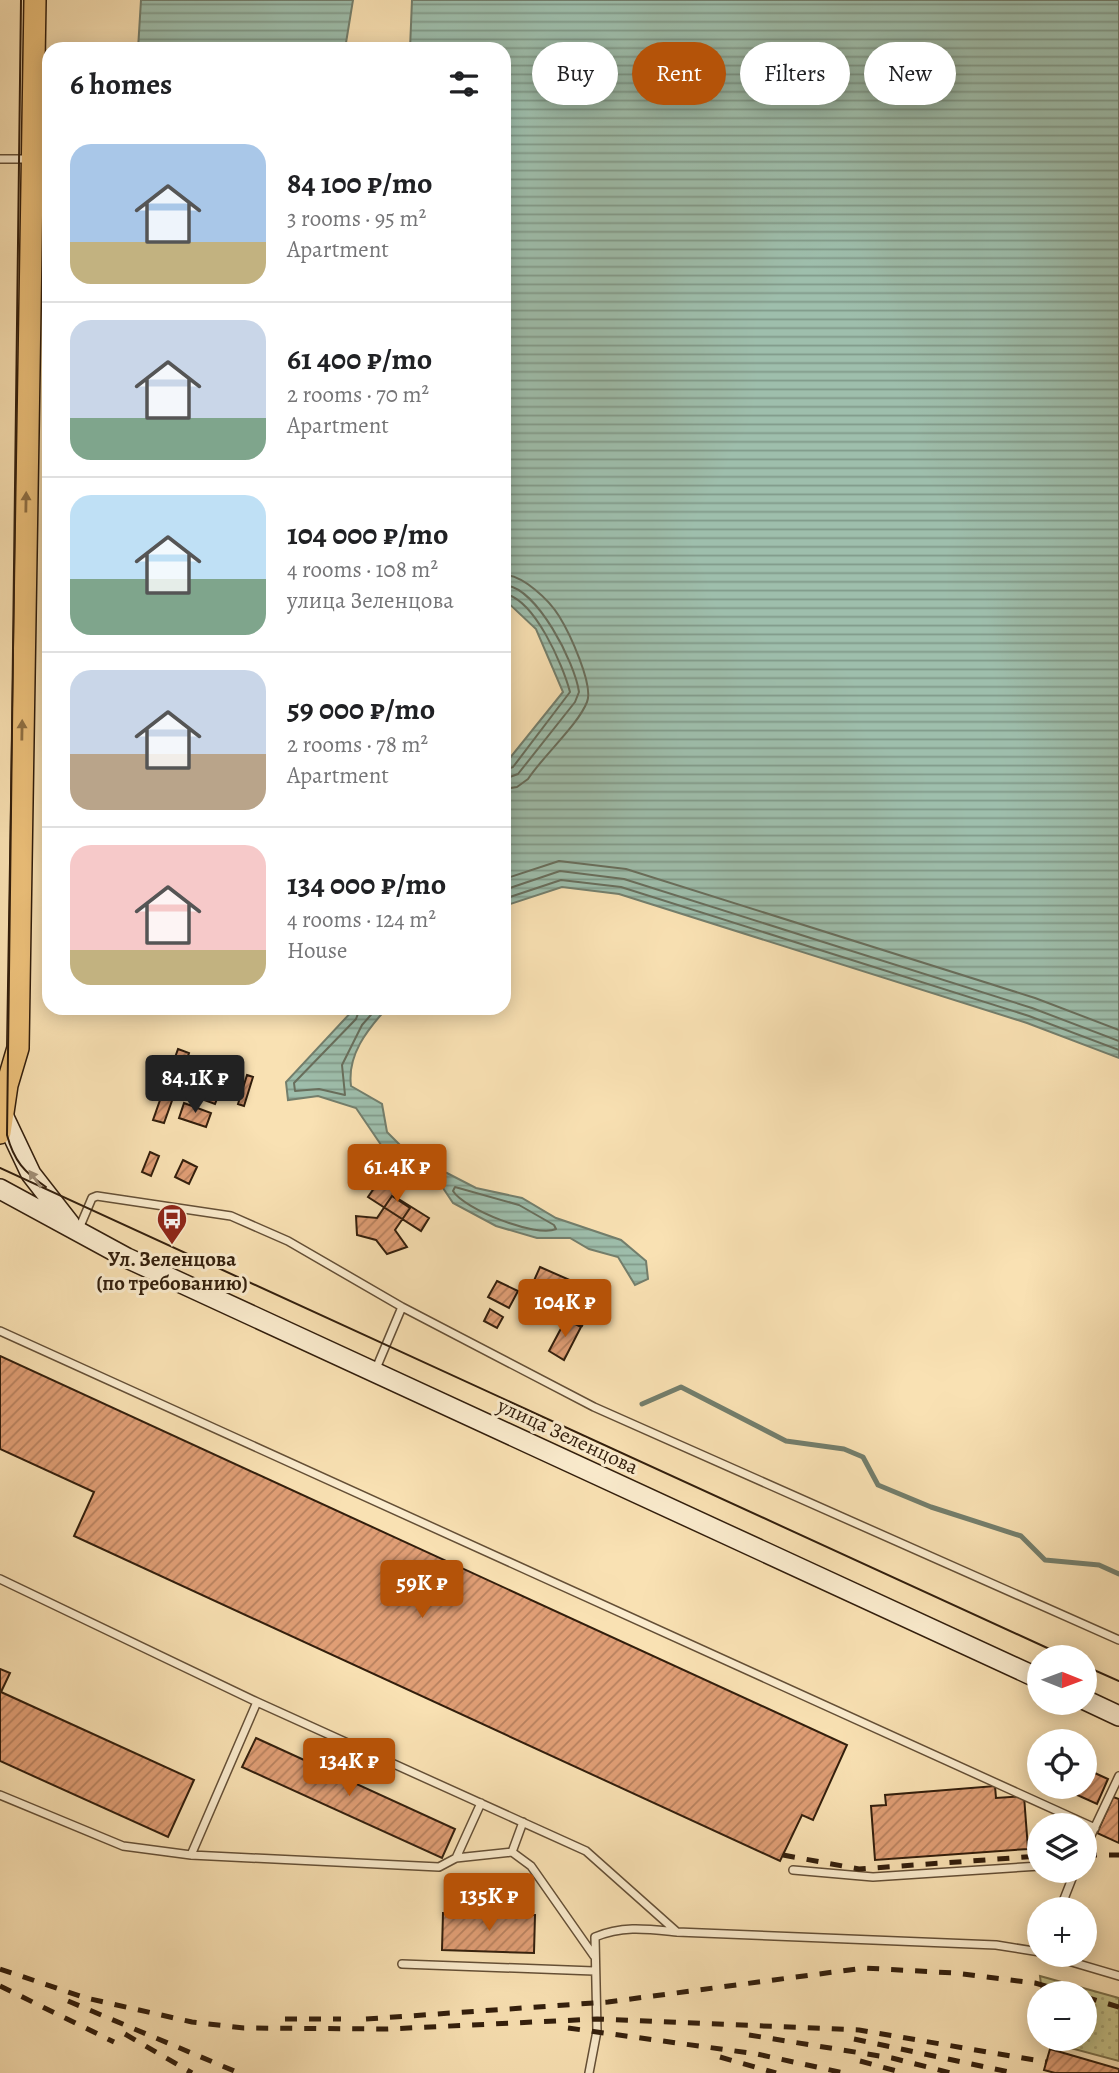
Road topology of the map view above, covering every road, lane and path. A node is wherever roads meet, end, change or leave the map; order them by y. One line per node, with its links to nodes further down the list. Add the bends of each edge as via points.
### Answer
1 (35, 0): 3 (main road)
2 (0, 159): 3 (lane)
3 (33, 159): 4 (main road, one-way to 3, via 18,1048)
4 (1, 1118): 7 (main road, улица Зеленцова, one-way to 4, via 31,1174)
5 (0, 1189): 7 (main road, улица Зеленцова)
6 (0, 1206): 7 (main road)
7 (77, 1233): 8 (lane, via 97,1196 231,1216 288,1241); 10 (main road, улица Зеленцова)
8 (402, 1307): 10 (lane); 12 (lane, via 594,1407)
9 (0, 1331): 20 (lane)
10 (375, 1371): 13 (main road, улица Зеленцова)
11 (0, 1579): 14 (lane)
12 (1119, 1640)
13 (1027, 1673)
14 (257, 1702): 19 (lane); 24 (lane)
15 (1097, 1706): 16 (main road)
16 (1119, 1716)
17 (1119, 1776): 22 (lane)
18 (0, 1795): 24 (lane, via 123,1846)
19 (481, 1803): 21 (lane); 25 (lane)
20 (1062, 1813)
21 (523, 1822): 23 (lane); 28 (lane, via 586,1851)
22 (1097, 1824)
23 (512, 1852): 25 (lane); 30 (lane, via 531,1866)
24 (191, 1855): 25 (lane, via 439,1867)
25 (456, 1858)
26 (1027, 1867): 27 (lane, via 873,1877)
27 (793, 1870)
28 (677, 1933): 29 (lane); 30 (lane, via 629,1927 609,1931 595,1937)
29 (1027, 1950)
30 (593, 1956): 33 (lane)
31 (402, 1964): 33 (lane)
32 (1089, 1967): 34 (lane)
33 (594, 1971): 35 (lane, via 597,2031)
34 (1119, 1976)
35 (589, 2073)

